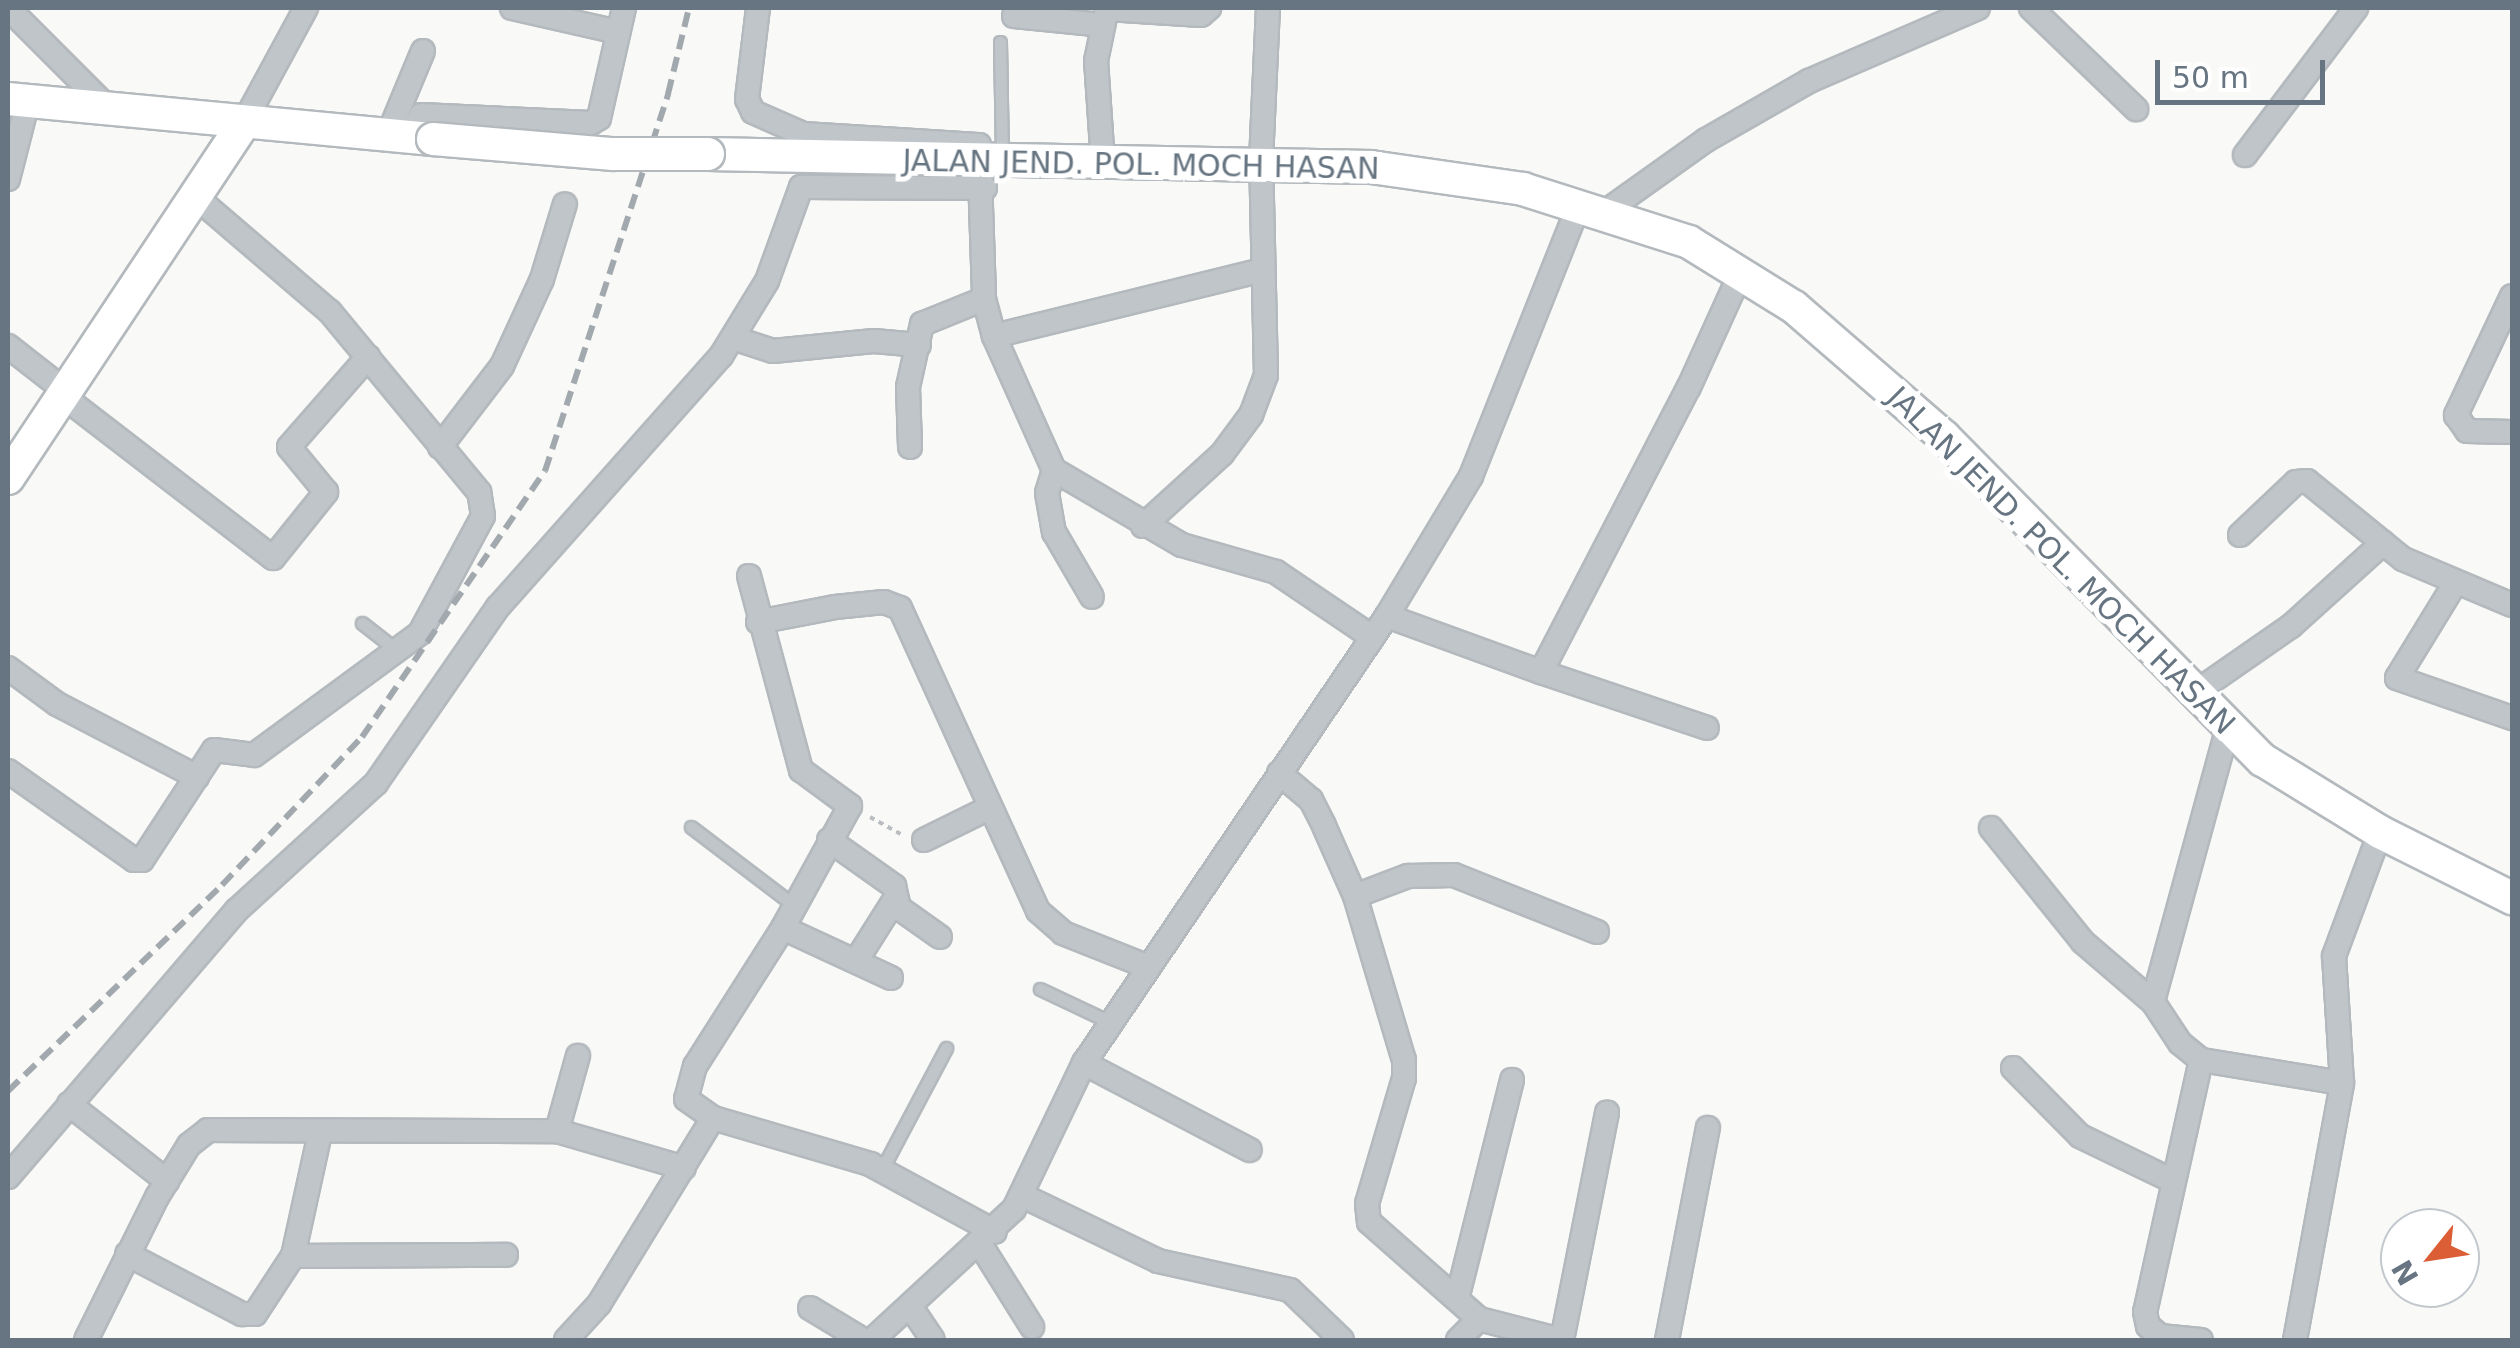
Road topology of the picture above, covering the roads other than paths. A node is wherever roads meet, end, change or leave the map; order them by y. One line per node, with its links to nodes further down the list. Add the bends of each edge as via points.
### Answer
1 (306, 8): 19 (street)
2 (512, 8): 13 (street)
3 (624, 8): 13 (street)
4 (758, 8): 24 (street, via 746,98 753,112 803,134 974,140)
5 (1209, 8): 11 (street, via 1202,15)
6 (1268, 8): 22 (street)
7 (1978, 8): 28 (street, via 1810,81)
8 (2032, 8): 18 (street)
9 (2356, 8): 21 (street)
10 (14, 10): 17 (street)
11 (1106, 14): 12 (street); 23 (street, via 1095,92)
12 (1014, 16)
13 (618, 32): 20 (street, via 604,105 591,123 421,115)
14 (1000, 42): 24 (lane)
15 (423, 50): 20 (street)
16 (18, 100): 17 (main road, JALAN JEND. POL. MOCH HASAN); 25 (street)
17 (108, 108): 19 (main road, JALAN JEND. POL. MOCH HASAN)
18 (2136, 109)
19 (243, 124): 20 (main road, JALAN JEND. POL. MOCH HASAN); 26 (main road)
20 (411, 133): 24 (main road, JALAN JEND. POL. MOCH HASAN, bridge, via 613,154)
21 (2244, 155)
22 (1261, 161): 23 (main road, JALAN JEND. POL. MOCH HASAN); 28 (main road, JALAN JEND. POL. MOCH HASAN, via 1443,176); 29 (street)
23 (1103, 163): 24 (main road, JALAN JEND. POL. MOCH HASAN)
24 (990, 172): 32 (street); 34 (street, via 801,187 766,282)
25 (8, 179)
26 (196, 198): 37 (street, via 298,279); 38 (main road)
27 (565, 204): 40 (street, via 542,278 502,366)
28 (1592, 208): 30 (main road, JALAN JEND. POL. MOCH HASAN); 51 (street, via 1471,476)
29 (1262, 270): 33 (street); 44 (street, via 1266,375 1251,415 1222,454)
30 (1742, 270): 57 (street); 58 (main road, JALAN JEND. POL. MOCH HASAN, via 1831,336 1944,437)
31 (2512, 296): 39 (street, via 2456,415 2467,431)
32 (984, 299): 33 (street); 35 (street, via 928,317)
33 (994, 336): 42 (street)
34 (733, 338): 35 (street, via 773,351 874,341); 91 (street, via 498,607 376,783 237,910)
35 (920, 345): 41 (street, via 908,387)
36 (8, 346): 38 (street)
37 (368, 357): 38 (street, via 289,447 326,492 268,558); 40 (street)
38 (61, 391): 43 (main road)
39 (2512, 432)
40 (440, 447): 55 (street, via 480,492 483,516 428,624)
41 (910, 447)
42 (1054, 470): 44 (street); 49 (street, via 1047,494 1054,532)
43 (8, 478)
44 (1144, 526): 54 (street, via 1182,545 1262,565)
45 (2240, 534): 46 (street, via 2303,480)
46 (2383, 542): 48 (street); 58 (street, via 2291,626)
47 (748, 576): 52 (street)
48 (2454, 586): 50 (street); 59 (street, via 2397,678)
49 (1092, 598)
50 (2512, 606)
51 (1387, 616): 54 (street); 57 (street)
52 (758, 622): 65 (street, via 894,603); 69 (street, via 765,656 787,700 801,770 850,806)
53 (362, 623): 55 (lane)
54 (1372, 636): 63 (street)
55 (398, 652): 64 (street, via 254,755 214,750)
56 (8, 668): 64 (street, via 58,704)
57 (1541, 672): 61 (street)
58 (2196, 692): 60 (main road, JALAN JEND. POL. MOCH HASAN)
59 (2512, 718)
60 (2228, 727): 68 (main road, JALAN JEND. POL. MOCH HASAN, via 2299,785); 82 (street)
61 (1708, 728)
62 (8, 771): 64 (street, via 138,862)
63 (1278, 773): 71 (street, via 1311,800); 79 (street)
64 (197, 777)
65 (988, 810): 70 (street); 79 (street, via 1050,924)
66 (691, 826): 74 (lane)
67 (1992, 828): 82 (street, via 2083,942)
68 (2380, 832): 72 (main road, JALAN JEND. POL. MOCH HASAN); 90 (street, via 2334,956)
69 (830, 840): 73 (street, via 894,886); 74 (street)
70 (924, 840)
71 (1354, 896): 76 (street, via 1408,876 1454,875); 108 (street, via 1404,1070 1366,1214)
72 (2512, 898)
73 (894, 901): 77 (street); 78 (street)
74 (796, 906): 75 (street)
75 (783, 928): 78 (street); 93 (street, via 684,1088 692,1108)
76 (1596, 932)
77 (940, 938)
78 (856, 961): 80 (street)
79 (1150, 967): 83 (street)
80 (892, 978)
81 (1040, 988): 83 (lane)
82 (2153, 1002): 86 (street, via 2180,1043)
83 (1112, 1023): 87 (street)
84 (946, 1048): 99 (lane)
85 (578, 1056): 95 (street)
86 (2201, 1060): 90 (street); 102 (street)
87 (1084, 1062): 97 (street); 103 (street)
88 (2013, 1068): 102 (street, via 2080,1136)
89 (1512, 1080): 108 (street)
90 (2342, 1083): 123 (street)
91 (69, 1104): 100 (street); 101 (street)
92 (1608, 1112): 120 (street)
93 (713, 1118): 98 (street); 99 (street)
94 (1708, 1128): 121 (street)
95 (557, 1131): 96 (street); 98 (street)
96 (320, 1133): 101 (street, via 208,1130 189,1145); 107 (street)
97 (1250, 1150)
98 (684, 1168): 114 (street, via 599,1304)
99 (882, 1169): 104 (street)
100 (8, 1176)
101 (167, 1181): 105 (street)
102 (2173, 1181): 122 (street, via 2146,1321 2160,1336)
103 (1022, 1195): 104 (street); 118 (street, via 1158,1261 1290,1290)
104 (987, 1238): 110 (street); 112 (street)
105 (127, 1254): 107 (street, via 248,1315 267,1304); 113 (street)
106 (506, 1255): 107 (street)
107 (294, 1256)
108 (1457, 1299): 111 (street)
109 (810, 1308): 115 (street)
110 (912, 1310): 116 (street); 117 (street)
111 (1479, 1319): 119 (street); 120 (street)
112 (1032, 1327)
113 (86, 1340)
114 (566, 1340)
115 (864, 1340)
116 (872, 1340)
117 (933, 1340)
118 (1342, 1340)
119 (1458, 1340)
120 (1561, 1340)
121 (1667, 1340)
122 (2201, 1340)
123 (2295, 1340)

